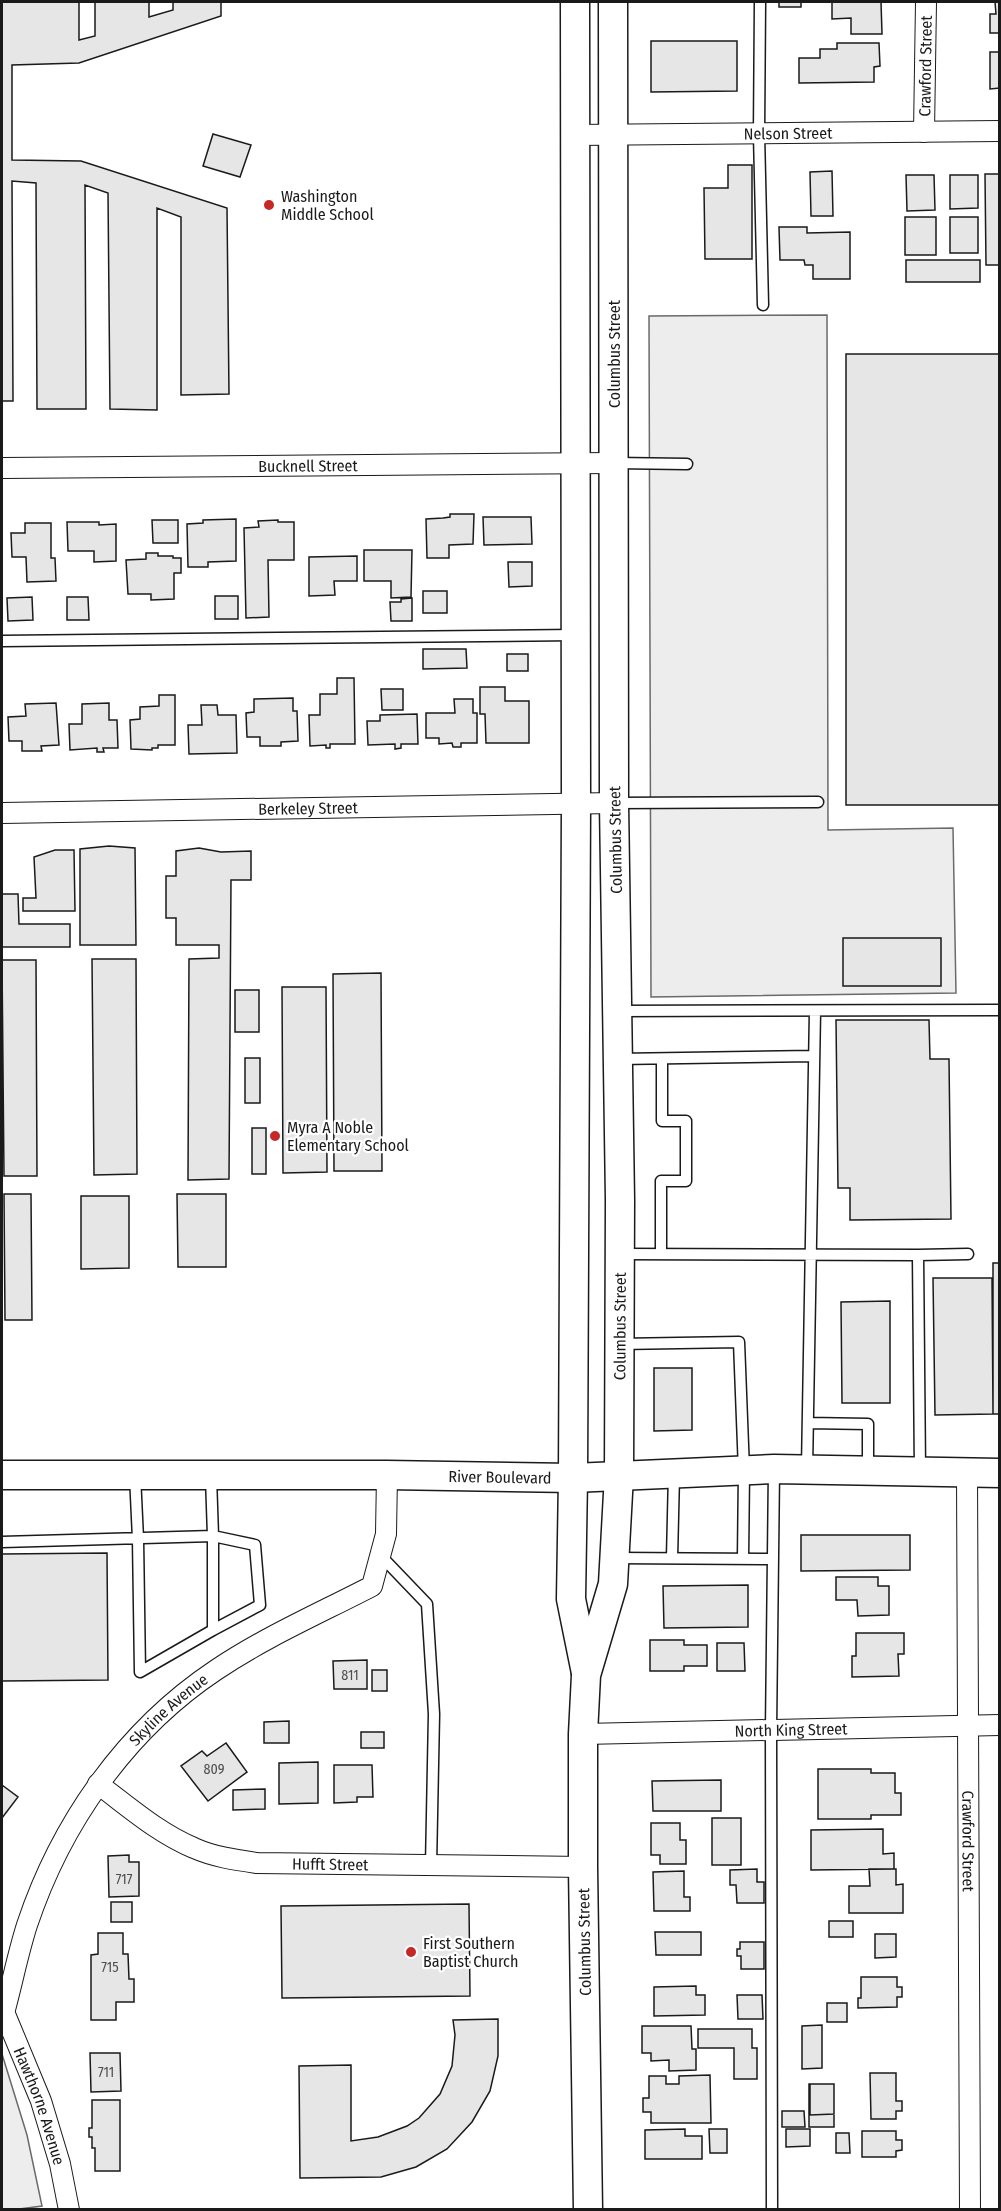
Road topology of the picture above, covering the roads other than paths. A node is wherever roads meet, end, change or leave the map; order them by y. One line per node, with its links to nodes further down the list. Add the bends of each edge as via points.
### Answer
1 (575, 2): 8 (main road, Columbus Street)
2 (613, 2): 9 (main road, Columbus Street)
3 (760, 2): 7 (lane)
4 (926, 2): 6 (street, Crawford Street)
5 (999, 131): 6 (street, Nelson Street)
6 (924, 132): 7 (street, Nelson Street)
7 (759, 134): 9 (street, Nelson Street); 10 (lane)
8 (575, 135): 9 (street, Nelson Street); 12 (main road, Columbus Street)
9 (612, 135): 11 (main road, Columbus Street)
10 (763, 305)
11 (614, 463): 12 (street, Bucknell Street); 13 (lane); 18 (main road, Columbus Street)
12 (575, 464): 14 (street, Bucknell Street); 15 (main road, Columbus Street)
13 (687, 464)
14 (2, 468)
15 (576, 635): 16 (lane); 19 (main road, Columbus Street)
16 (2, 641)
17 (818, 802): 18 (lane)
18 (614, 803): 19 (street, Berkeley Street); 22 (main road, Columbus Street)
19 (576, 804): 20 (street, Berkeley Street); 47 (main road, Columbus Street)
20 (2, 813)
21 (999, 1010): 23 (lane)
22 (617, 1011): 23 (lane); 25 (main road, Columbus Street)
23 (814, 1011): 24 (lane)
24 (814, 1056): 26 (lane); 27 (lane)
25 (618, 1059): 26 (lane); 28 (main road, Columbus Street)
26 (662, 1059): 29 (lane, via 662,1121 686,1121 686,1181 661,1181)
27 (810, 1253): 29 (lane); 31 (lane); 33 (lane)
28 (620, 1254): 29 (lane); 32 (main road, Columbus Street)
29 (661, 1254)
30 (968, 1254): 31 (lane)
31 (918, 1255): 38 (lane)
32 (619, 1344): 35 (lane, via 739,1342); 45 (main road, Columbus Street)
33 (808, 1423): 36 (lane); 37 (lane, via 868,1424)
34 (774, 1469): 35 (main road, River Boulevard); 36 (main road, River Boulevard); 55 (lane)
35 (744, 1470): 39 (main road, River Boulevard); 54 (lane)
36 (807, 1470): 37 (main road, River Boulevard)
37 (868, 1471): 38 (main road, River Boulevard)
38 (920, 1472): 40 (main road, River Boulevard)
39 (674, 1473): 45 (main road, River Boulevard); 53 (lane)
40 (967, 1473): 41 (main road, River Boulevard); 58 (street, Crawford Street)
41 (999, 1473)
42 (387, 1474): 44 (main road, River Boulevard); 47 (main road, River Boulevard); 51 (street, Skyline Avenue, via 386,1534)
43 (135, 1475): 44 (main road, River Boulevard); 46 (main road, River Boulevard); 49 (lane)
44 (211, 1475): 48 (lane)
45 (619, 1475): 47 (main road, River Boulevard); 52 (main road, Columbus Street)
46 (2, 1476)
47 (573, 1478): 57 (main road, Columbus Street, via 571,1599)
48 (213, 1536): 49 (lane); 56 (lane); 56 (lane, via 255,1545 260,1605)
49 (138, 1539): 50 (lane); 56 (lane, via 140,1672)
50 (2, 1542)
51 (380, 1555): 62 (street, Skyline Avenue, via 372,1586 250,1648 214,1671 137,1736); 63 (lane, via 427,1604 434,1714)
52 (615, 1558): 53 (lane); 57 (main road, Columbus Street, via 613,1584)
53 (672, 1558): 54 (lane)
54 (743, 1559): 55 (lane)
55 (772, 1559): 60 (lane)
56 (213, 1630)
57 (586, 1675): 61 (main road, Columbus Street)
58 (968, 1725): 59 (street, North King Street); 60 (street, North King Street); 69 (street, Crawford Street)
59 (999, 1725)
60 (771, 1730): 61 (street, North King Street); 68 (lane)
61 (583, 1734): 64 (main road, Columbus Street)
62 (98, 1784): 63 (street, Hufft Street, via 166,1834 195,1849 226,1858 257,1863); 65 (street, Skyline Avenue, via 66,1833 44,1879)
63 (431, 1866): 64 (street, Hufft Street)
64 (583, 1867): 67 (main road, Columbus Street)
65 (3, 2010): 66 (street, Hawthorne Avenue, via 41,2101)
66 (69, 2210)
67 (588, 2210)
68 (772, 2210)
69 (970, 2210)

